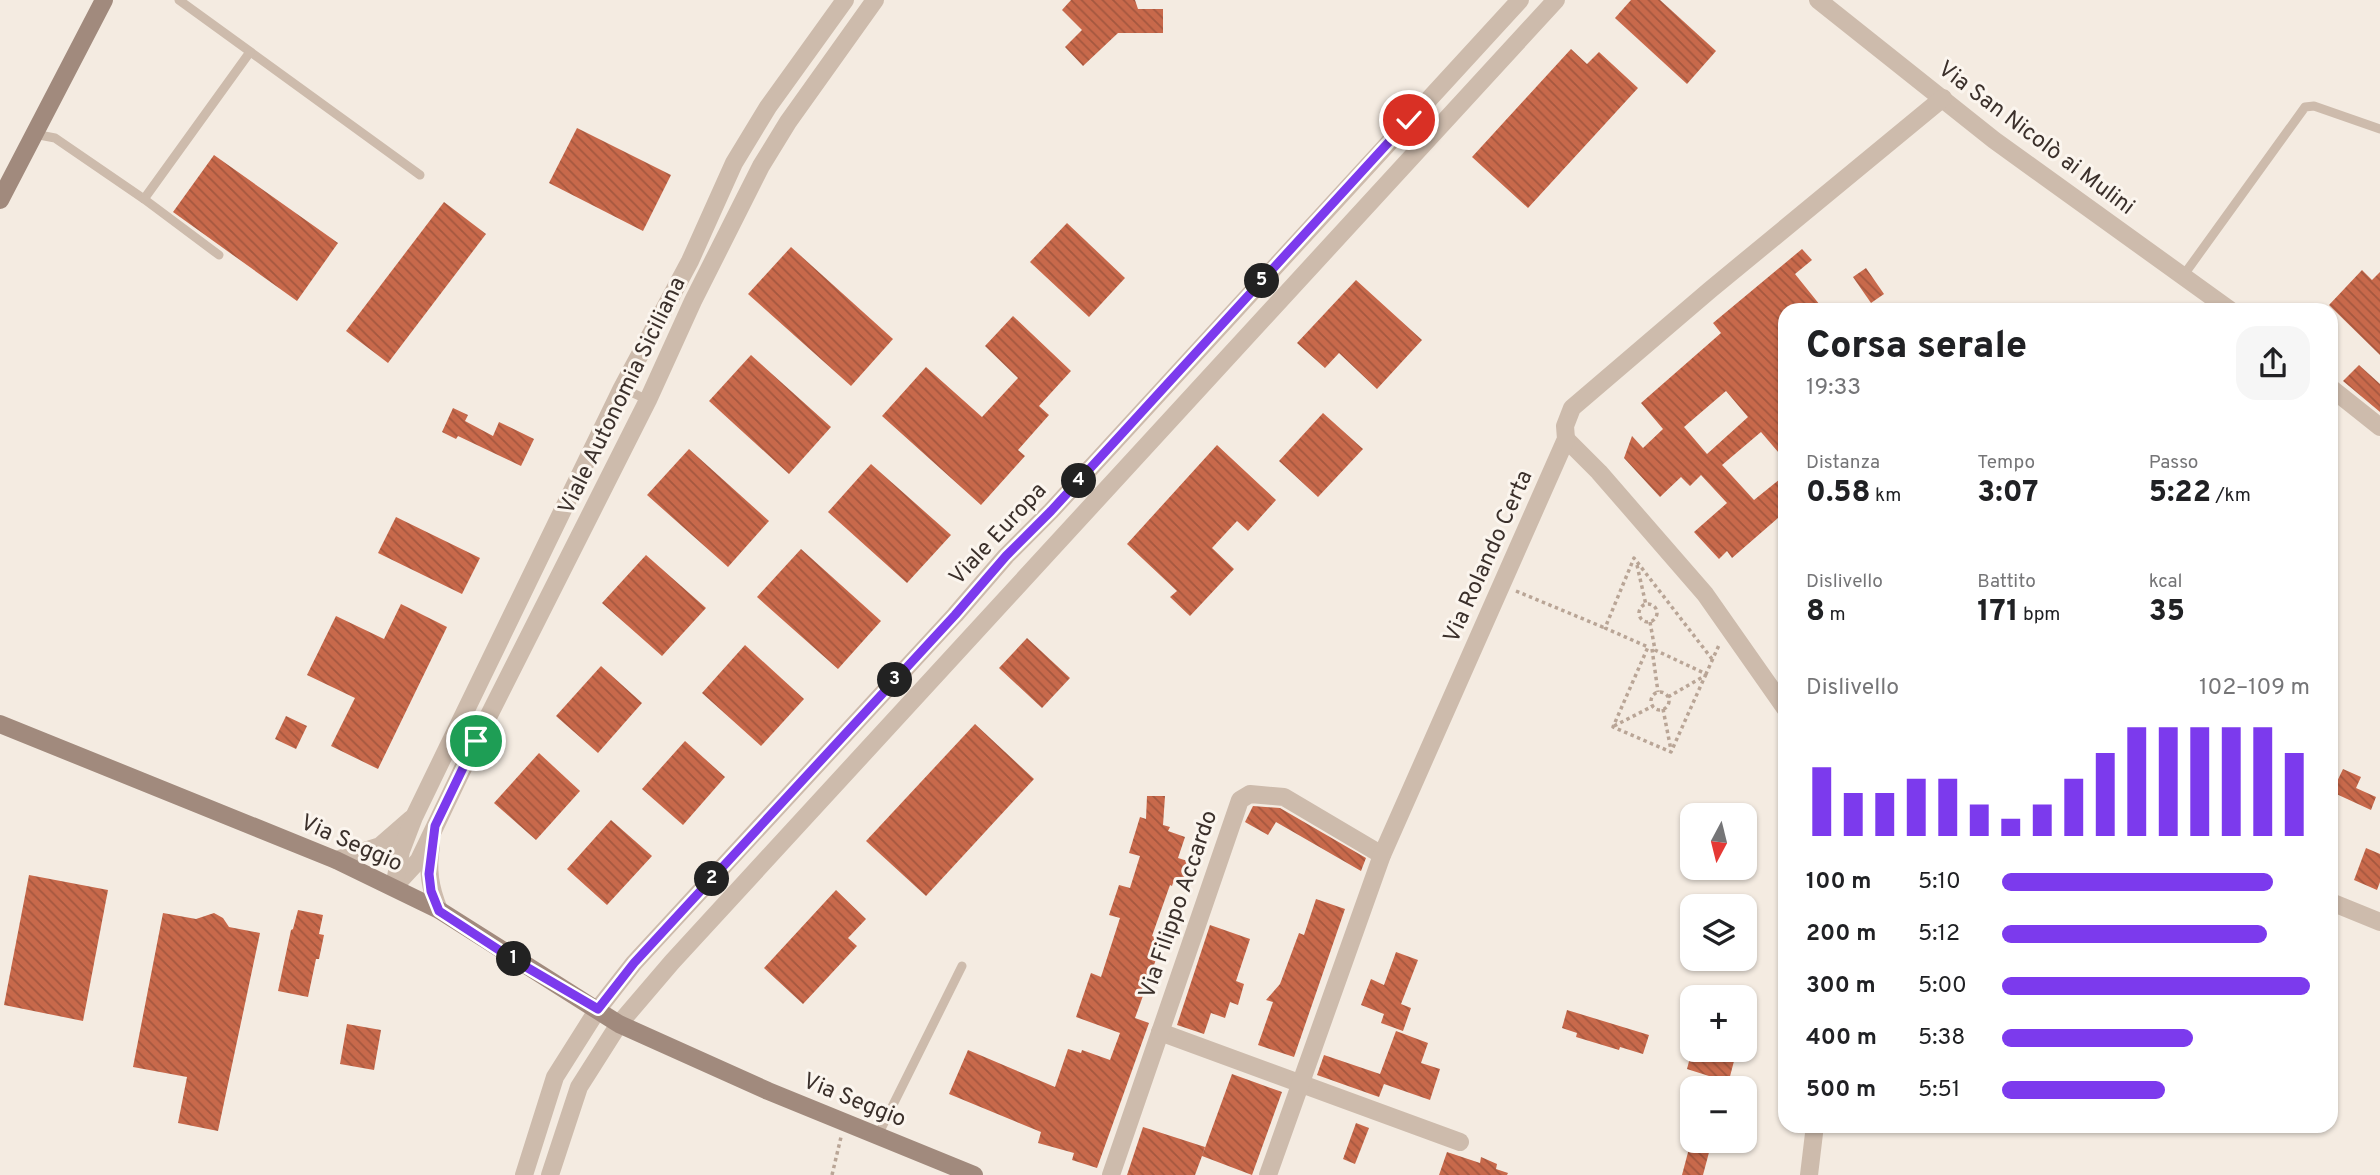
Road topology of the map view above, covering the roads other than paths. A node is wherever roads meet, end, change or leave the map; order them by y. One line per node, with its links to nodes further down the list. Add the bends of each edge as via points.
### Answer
1 (104, 0): 11 (street)
2 (179, 0): 8 (lane)
3 (845, 0): 20 (street, Viale Autonomia Siciliana, via 734,163 690,261)
4 (876, 0): 22 (street, Viale Autonomia Siciliana, via 761,166)
5 (1520, 0): 15 (street, Viale Europa)
6 (1556, 0): 17 (street)
7 (1818, 0): 9 (street, Via San Nicolò ai Mulini)
8 (250, 52): 12 (lane); 13 (lane)
9 (1943, 99): 18 (street, Via San Nicolò ai Mulini); 24 (street, Via Rolando Certa, via 1572,408)
10 (2380, 129): 18 (lane, via 2305,107)
11 (34, 134): 13 (lane, via 55,138); 14 (street)
12 (420, 175)
13 (144, 199): 16 (lane)
14 (0, 200)
15 (1299, 241): 17 (lane); 25 (street, Viale Europa)
16 (219, 255)
17 (1317, 259): 26 (street)
18 (2183, 276): 19 (street, Via San Nicolò ai Mulini)
19 (2220, 303)
20 (622, 388): 22 (lane); 29 (street, Viale Autonomia Siciliana)
21 (2338, 394): 23 (street)
22 (648, 400): 30 (street, Viale Autonomia Siciliana)
23 (2380, 427)
24 (1566, 439): 27 (street, via 1705,594); 31 (street, Via Rolando Certa)
25 (955, 615): 26 (lane); 38 (street, Viale Europa, via 634,963)
26 (973, 634): 39 (street)
27 (1778, 698)
28 (0, 724): 32 (street, Via Seggio)
29 (414, 817): 32 (street, Viale Autonomia Siciliana, via 380,846); 33 (street, Viale Autonomia Siciliana)
30 (435, 826): 33 (street, Viale Autonomia Siciliana, via 419,860); 35 (street, Viale Autonomia Siciliana, via 429,874)
31 (1382, 855): 40 (street, Via Filippo Accardo, via 1284,797 1250,794 1240,800); 41 (street, Via Rolando Certa)
32 (336, 860): 33 (street, Via Seggio)
33 (394, 887): 35 (street, Via Seggio)
34 (2338, 905): 36 (street)
35 (439, 911): 38 (street, Via Seggio)
36 (2380, 922)
37 (962, 966): 43 (lane)
38 (598, 1009): 39 (street, Via Seggio); 45 (street, Viale Europa, via 555,1077)
39 (619, 1024): 43 (street, Via Seggio); 46 (street, via 579,1087)
40 (1160, 1032): 41 (street); 48 (street, Via Filippo Accardo)
41 (1301, 1083): 44 (street); 49 (street, Via Rolando Certa)
42 (1814, 1133): 50 (street)
43 (878, 1135): 47 (street, Via Seggio)
44 (1460, 1142)
45 (524, 1175)
46 (550, 1175)
47 (974, 1175)
48 (1111, 1175)
49 (1268, 1175)
50 (1809, 1175)

